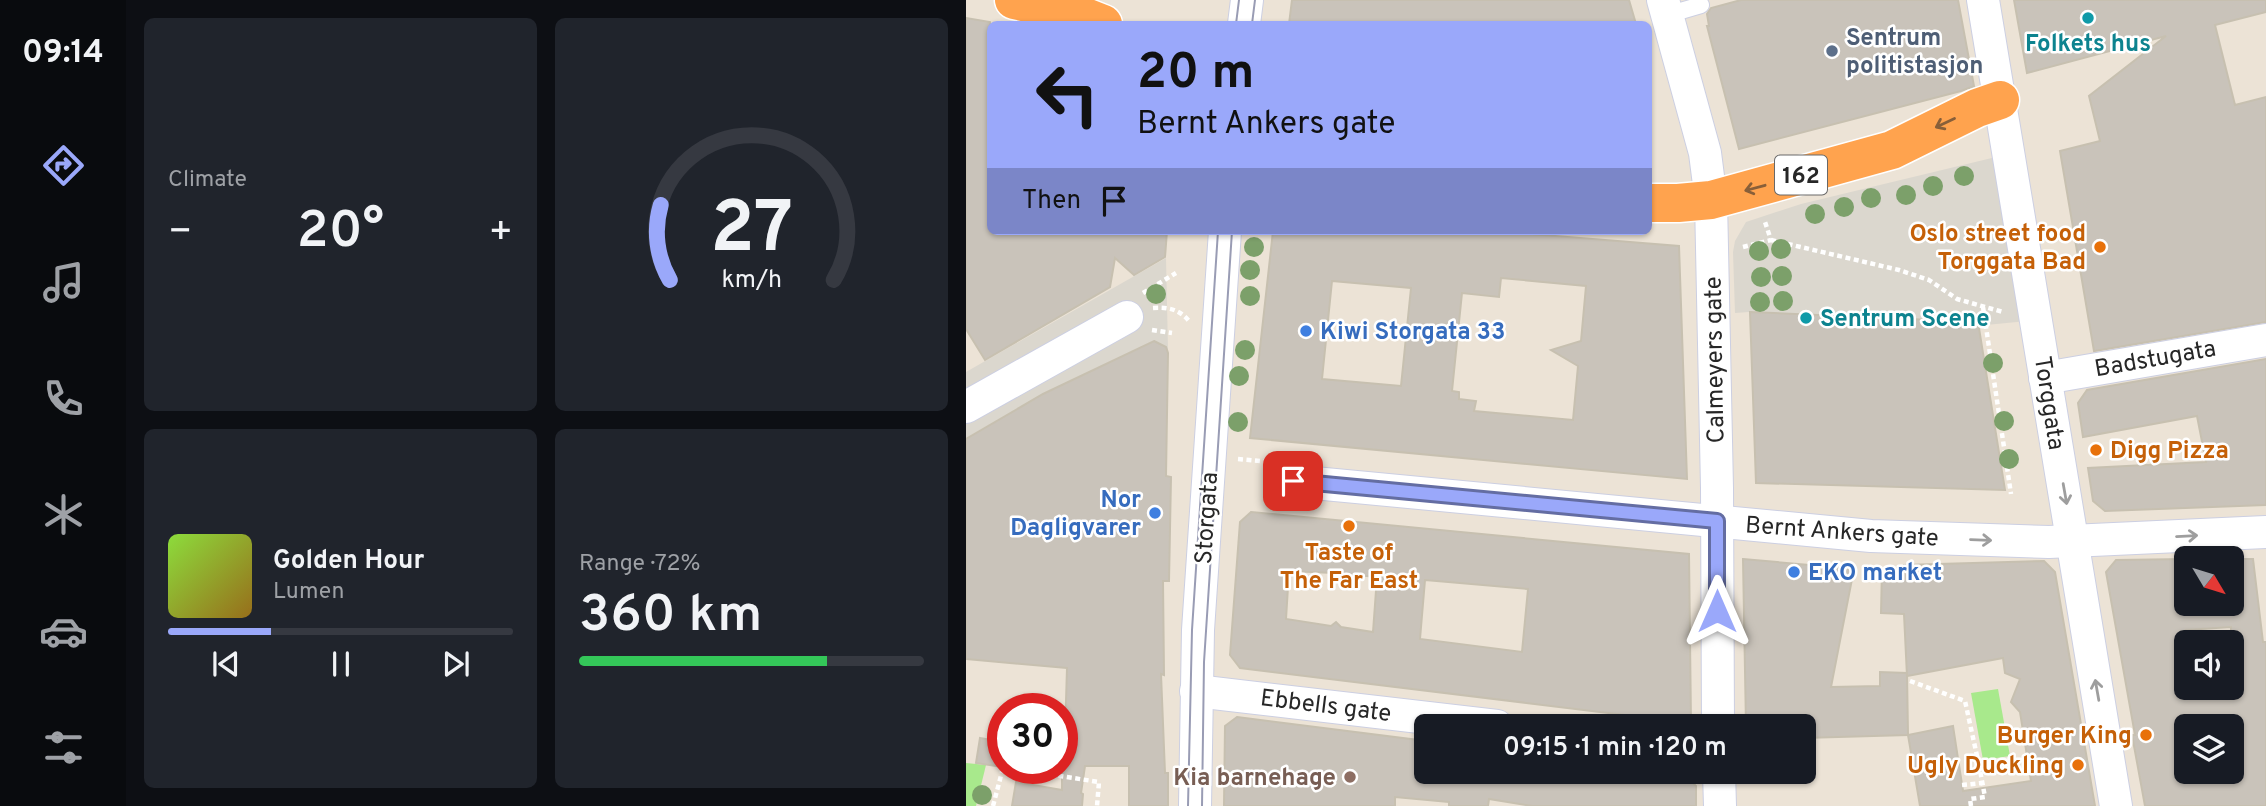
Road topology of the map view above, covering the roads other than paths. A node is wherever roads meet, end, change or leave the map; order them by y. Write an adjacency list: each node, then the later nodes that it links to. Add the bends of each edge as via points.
1 (1014, 0): 6 (highway)
2 (1247, 0): 7 (street)
3 (1983, 0): 8 (street, Torggata)
4 (1701, 5): 5 (lane)
5 (1665, 8): 9 (street, Calmeyers gate, via 1705,153)
6 (1096, 21)
7 (1244, 21)
8 (2000, 100): 9 (highway, 162, one-way to 9, via 1892,150); 14 (street, Torggata)
9 (1710, 200): 10 (highway, 162); 17 (street, Calmeyers gate)
10 (1652, 203)
11 (1225, 235): 20 (street, Storgata)
12 (1127, 317): 15 (street)
13 (2266, 340): 14 (street, Badstugata)
14 (2045, 378): 19 (street, Torggata, one-way to 19)
15 (966, 407)
16 (1282, 472): 17 (street, Bernt Ankers gate)
17 (1717, 521): 19 (street, Bernt Ankers gate, one-way to 19, via 1871,536); 21 (street, Calmeyers gate)
18 (2266, 532): 19 (street, Bernt Ankers gate, one-way to 18)
19 (2073, 541): 26 (street, Torggata, one-way to 19)
20 (1196, 691): 22 (street, Ebbells gate); 24 (street, Storgata)
21 (1718, 714)
22 (1414, 716)
23 (1719, 784): 25 (street)
24 (1195, 806)
25 (1720, 806)
26 (2116, 806)

